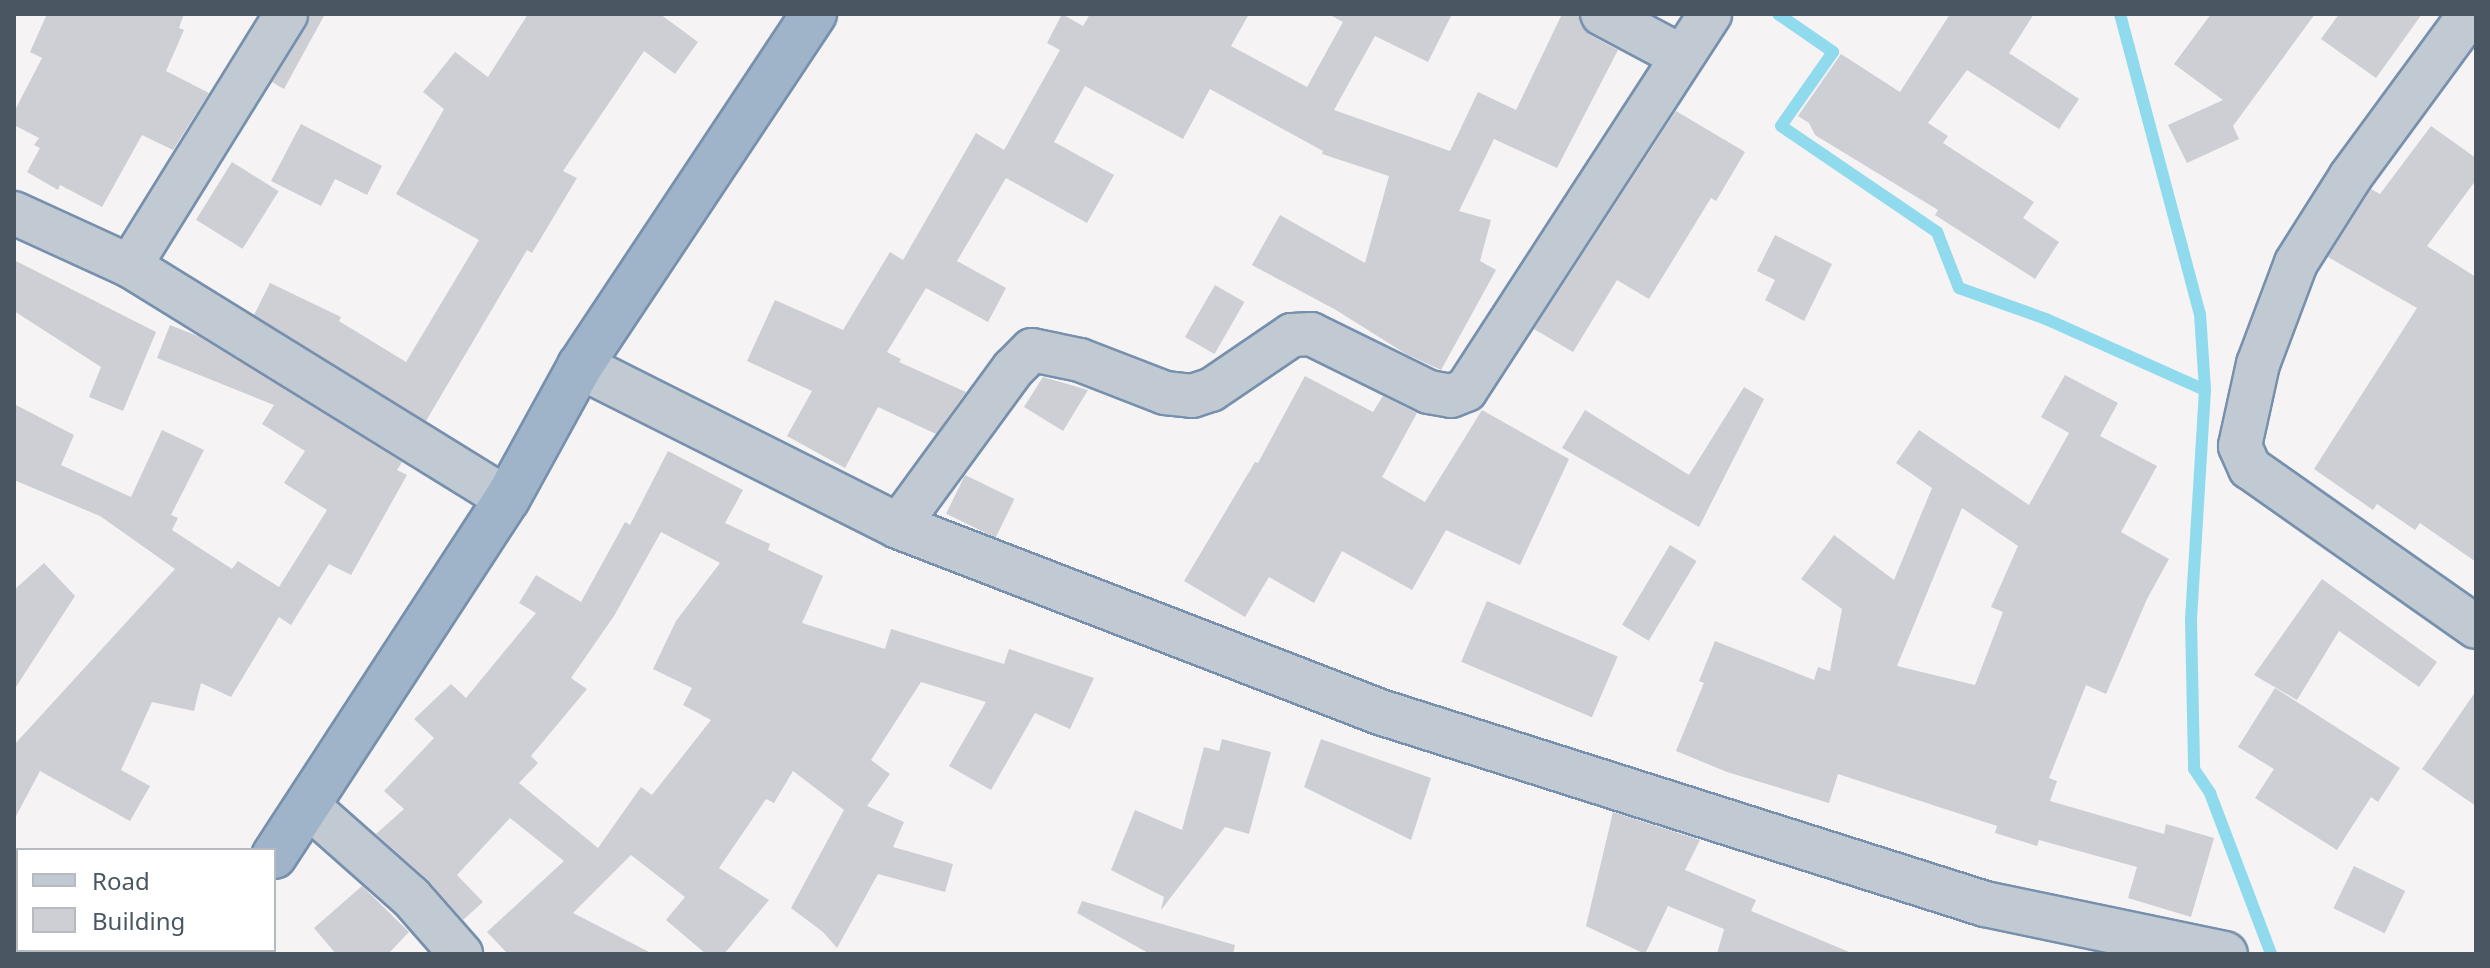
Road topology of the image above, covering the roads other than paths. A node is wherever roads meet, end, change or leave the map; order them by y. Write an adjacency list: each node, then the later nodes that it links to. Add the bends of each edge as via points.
1 (286, 14): 8 (street)
2 (814, 14): 9 (highway)
3 (1602, 14): 6 (street)
4 (1710, 14): 6 (street)
5 (2470, 14): 12 (street, via 2351,176 2296,263 2258,364 2240,446 2250,468)
6 (1681, 56): 11 (street, via 1466,390 1451,396 1429,392 1311,334 1292,335 1211,390 1192,396 1165,393 1080,360 1032,350)
7 (14, 213): 8 (street)
8 (130, 266): 10 (street)
9 (580, 366): 10 (highway); 11 (street)
10 (507, 499): 13 (highway)
11 (898, 526): 16 (street, via 1380,712 1985,904)
12 (2476, 627)
13 (308, 806): 14 (highway); 15 (street, via 411,897)
14 (276, 853)
15 (461, 954)
16 (2225, 954)

